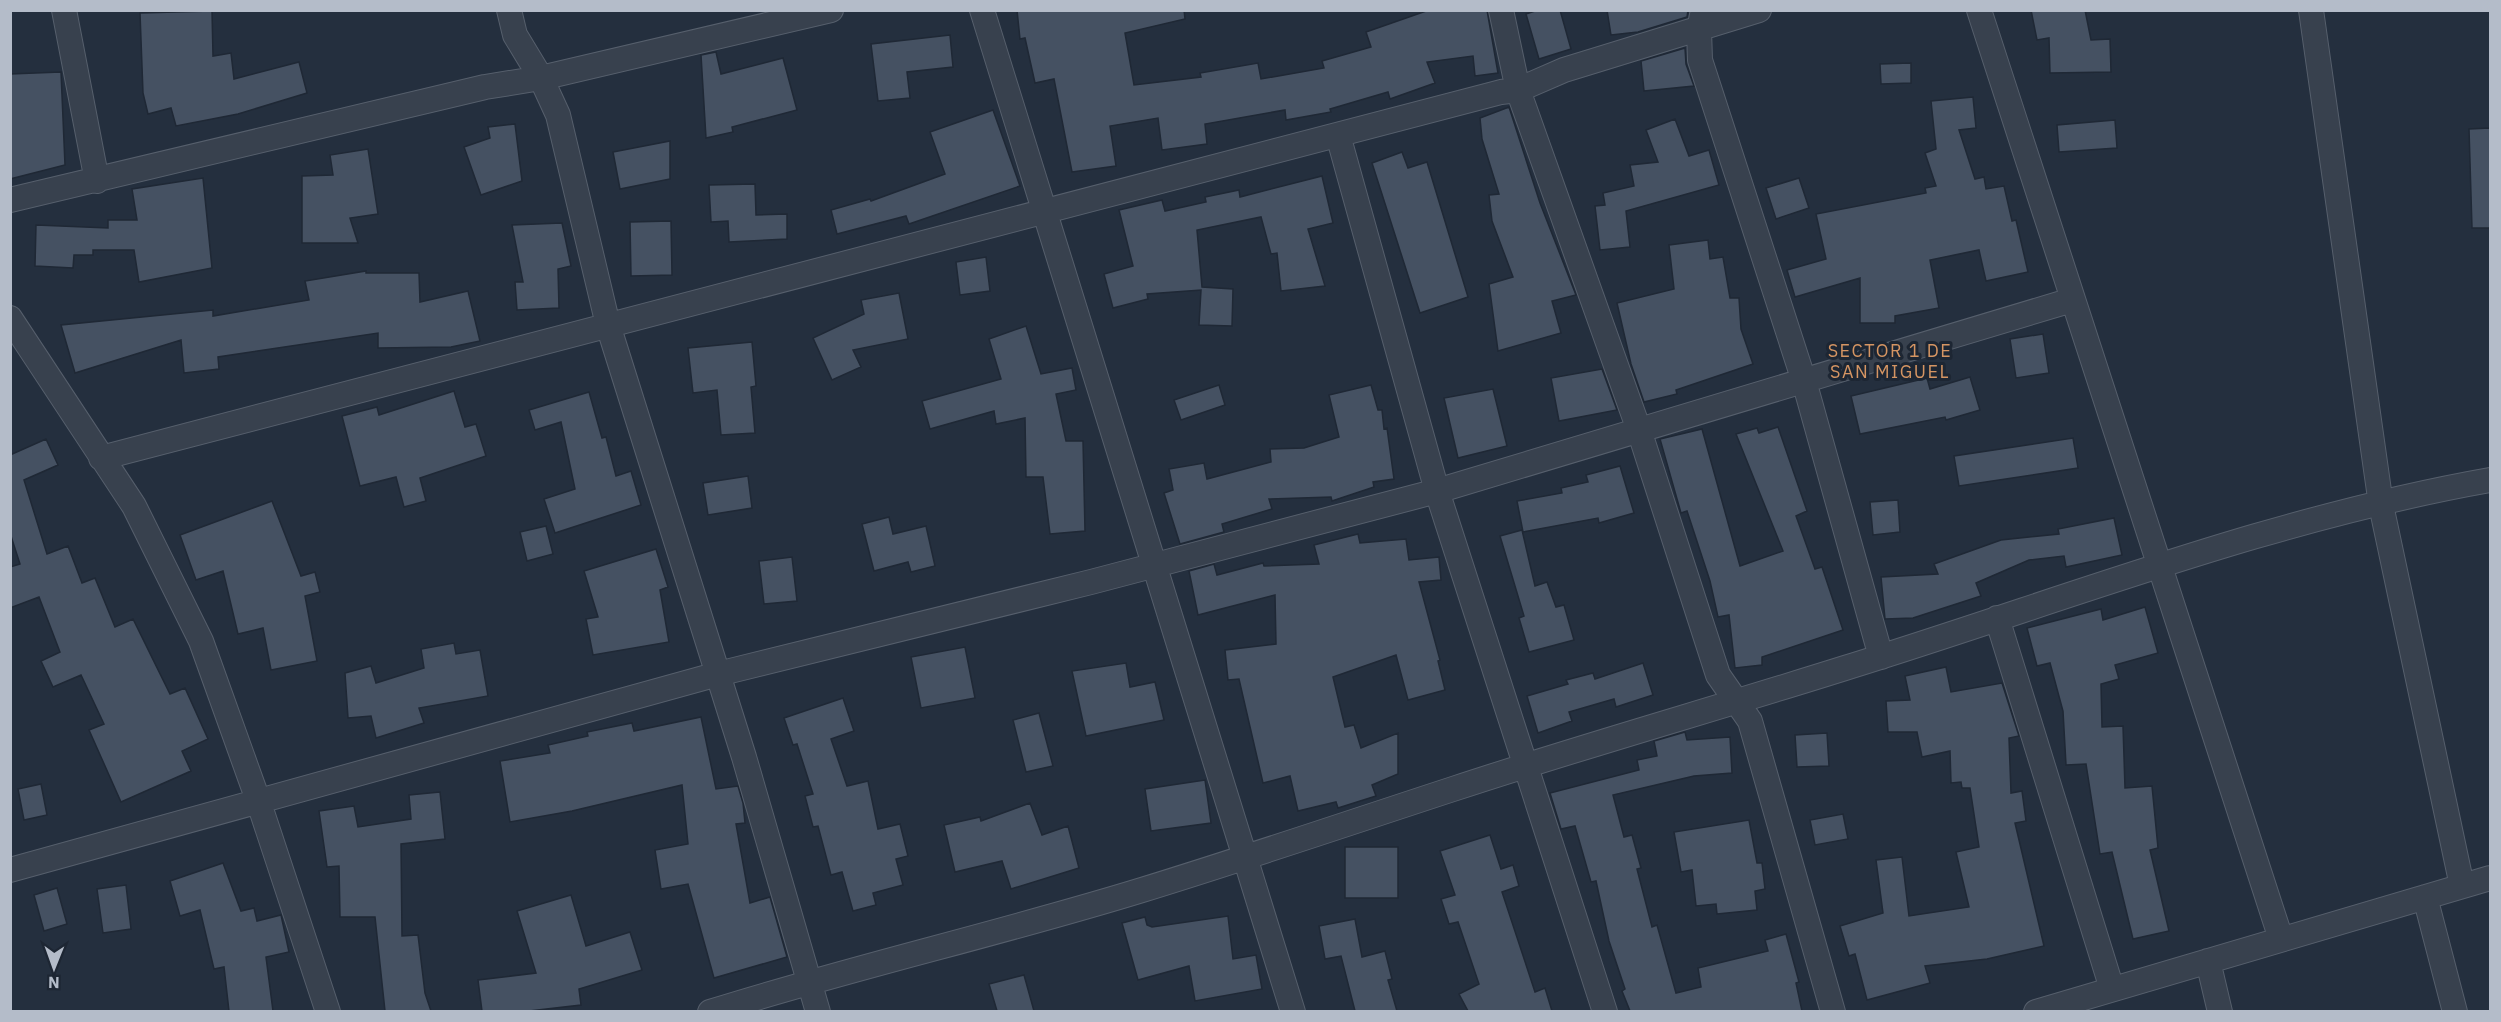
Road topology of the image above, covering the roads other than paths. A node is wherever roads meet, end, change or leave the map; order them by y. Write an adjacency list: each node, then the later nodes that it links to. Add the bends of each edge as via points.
1 (64, 10): 13 (street)
2 (509, 10): 10 (street, via 515,35)
3 (831, 10): 10 (street)
4 (982, 10): 15 (street)
5 (1501, 10): 11 (street)
6 (1759, 10): 9 (street)
7 (1979, 10): 16 (street)
8 (2311, 10): 24 (street)
9 (1701, 20): 11 (street); 19 (street, via 1700,60)
10 (541, 78): 13 (street, via 485,87); 18 (street, via 558,115)
11 (1518, 90): 12 (street); 20 (street)
12 (1338, 135): 15 (street); 23 (street)
13 (97, 181): 14 (street)
14 (10, 200)
15 (1045, 213): 18 (street); 26 (street)
16 (2072, 300): 19 (street); 25 (street)
17 (10, 318): 21 (street)
18 (608, 325): 21 (street); 29 (street)
19 (1804, 381): 20 (street); 28 (street)
20 (1639, 430): 23 (street); 30 (street, via 1718,675)
21 (102, 458): 32 (street, via 134,506 201,641)
22 (2490, 480): 24 (street)
23 (1437, 491): 26 (street); 31 (street)
24 (2381, 505): 25 (street); 36 (street)
25 (2158, 565): 27 (street); 38 (street)
26 (1154, 566): 29 (street); 33 (street)
27 (1997, 618): 28 (street); 41 (street)
28 (1881, 657): 30 (street)
29 (718, 674): 32 (street); 40 (street)
30 (1736, 701): 31 (street); 47 (street, via 1750,721)
31 (1524, 766): 33 (street); 46 (street)
32 (258, 800): 34 (street); 42 (street)
33 (1244, 858): 40 (street, via 1125,895); 45 (street)
34 (10, 870)
35 (2490, 878): 36 (street)
36 (2462, 886): 37 (street)
37 (2425, 897): 38 (street); 50 (street)
38 (2281, 939): 39 (street)
39 (2208, 961): 41 (street); 49 (street)
40 (808, 981): 43 (street); 44 (street)
41 (2112, 989): 48 (street)
42 (328, 1011)
43 (710, 1011)
44 (818, 1011)
45 (1293, 1011)
46 (1605, 1011)
47 (1833, 1011)
48 (2036, 1011)
49 (2220, 1011)
50 (2455, 1011)

